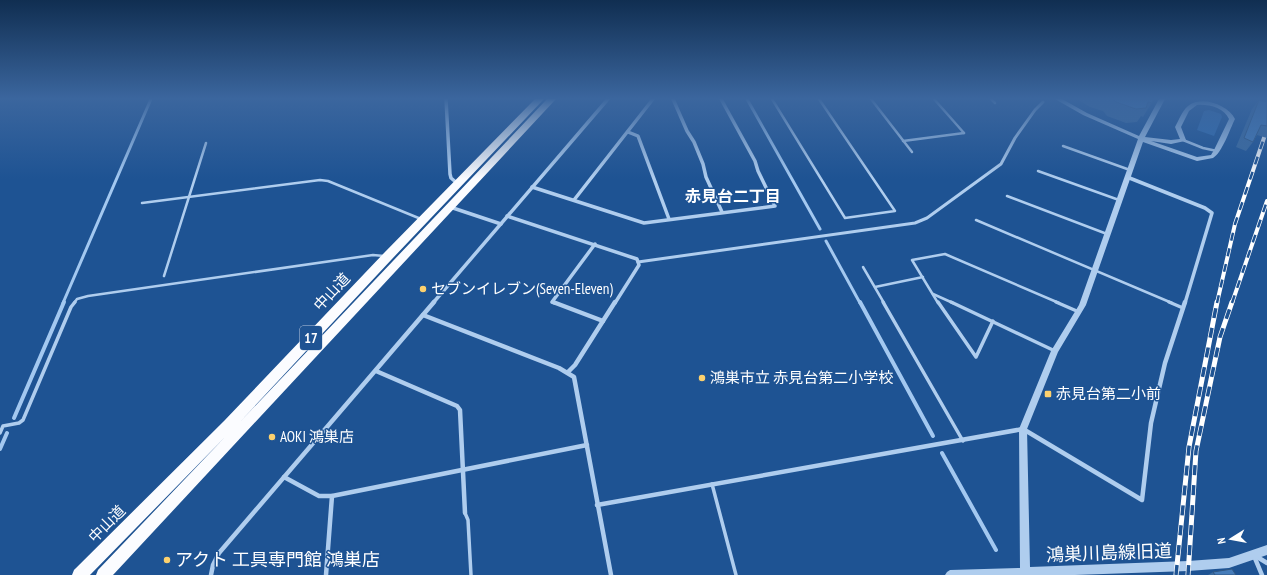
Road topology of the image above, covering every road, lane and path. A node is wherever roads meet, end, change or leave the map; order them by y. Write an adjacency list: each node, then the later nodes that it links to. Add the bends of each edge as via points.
1 (447, 126): 27 (street, via 450,174)
2 (514, 126): 27 (highway, 中山道 / 17)
3 (527, 126): 34 (highway, 中山道 / 17)
4 (585, 126): 28 (street)
5 (633, 126): 17 (street)
6 (685, 126): 35 (street, via 694,142)
7 (736, 126): 35 (street, via 755,161 774,206)
8 (788, 126): 9 (lane, via 845,218 895,211)
9 (837, 126)
10 (892, 126): 20 (lane)
11 (958, 126): 20 (lane, via 964,133)
12 (1024, 126): 44 (street, via 1001,164 927,218 815,238)
13 (1113, 126): 18 (street)
14 (1148, 126): 18 (street)
15 (1179, 126): 19 (street)
16 (1229, 126): 23 (street)
17 (628, 132): 31 (street); 37 (street, via 638,136)
18 (1141, 138): 19 (street, via 1171,142); 23 (street, via 1197,158 1209,158); 26 (street)
19 (1183, 140): 23 (lane)
20 (903, 141): 24 (lane)
21 (206, 143): 29 (lane)
22 (1063, 146): 26 (lane)
23 (1218, 151)
24 (912, 152)
25 (1038, 171): 32 (lane)
26 (1128, 174): 32 (street); 51 (street, via 1212,213)
27 (458, 184): 38 (highway, 中山道 / 17)
28 (532, 187): 31 (street); 36 (street)
29 (189, 196): 33 (lane); 38 (lane, via 324,180); 47 (lane)
30 (1007, 196): 41 (lane)
31 (574, 200): 37 (street, via 644,223)
32 (1119, 200): 41 (street)
33 (142, 203)
34 (450, 207): 40 (street); 74 (highway, 中山道 / 17)
35 (722, 212): 37 (street)
36 (507, 216): 40 (street); 42 (street)
37 (669, 219)
38 (424, 220): 43 (highway, 中山道 / 17)
39 (976, 220): 46 (lane)
40 (501, 224): 53 (street)
41 (1107, 234): 46 (street)
42 (595, 244): 44 (street, via 637,259); 54 (street, via 552,302)
43 (388, 256): 60 (lane, via 373,255 77,299 71,307 23,420 3,426); 73 (highway, 中山道 / 17, via 228,425)
44 (638, 262): 54 (street, via 639,265)
45 (863, 267): 49 (lane)
46 (1094, 271): 51 (lane); 52 (street)
47 (164, 276)
48 (923, 277): 49 (lane); 50 (lane); 52 (lane, via 912,260 945,254)
49 (875, 286): 61 (lane)
50 (932, 294): 55 (lane); 55 (lane, via 976,357)
51 (1183, 308): 59 (street, via 1165,362 1152,423 1142,500)
52 (1079, 312): 56 (street)
53 (423, 314): 57 (street); 58 (street)
54 (603, 321): 58 (street)
55 (993, 321): 56 (lane)
56 (1055, 351): 59 (street)
57 (376, 371): 63 (street, via 457,406 460,410); 64 (street)
58 (568, 372): 62 (street, via 574,377)
59 (1023, 430): 61 (street); 72 (street)
60 (0, 433)
61 (963, 441): 65 (street)
62 (587, 445): 63 (street); 67 (street)
63 (462, 469): 66 (street); 68 (street)
64 (284, 477): 66 (street, via 319,496); 75 (street, via 219,553)
65 (712, 484): 67 (street); 79 (lane)
66 (332, 496): 76 (street)
67 (597, 505): 78 (street)
68 (465, 513): 77 (lane, via 468,520)
69 (1267, 550): 70 (street, 鴻巣川島線旧道)
70 (1254, 555): 71 (street); 72 (street, 鴻巣川島線旧道, via 1229,563); 81 (street)
71 (1267, 563)
72 (1025, 574): 80 (street, 鴻巣川島線旧道)
73 (79, 575)
74 (102, 575)
75 (211, 575)
76 (326, 575)
77 (471, 575)
78 (610, 575)
79 (736, 575)
80 (950, 575)
81 (1262, 575)

